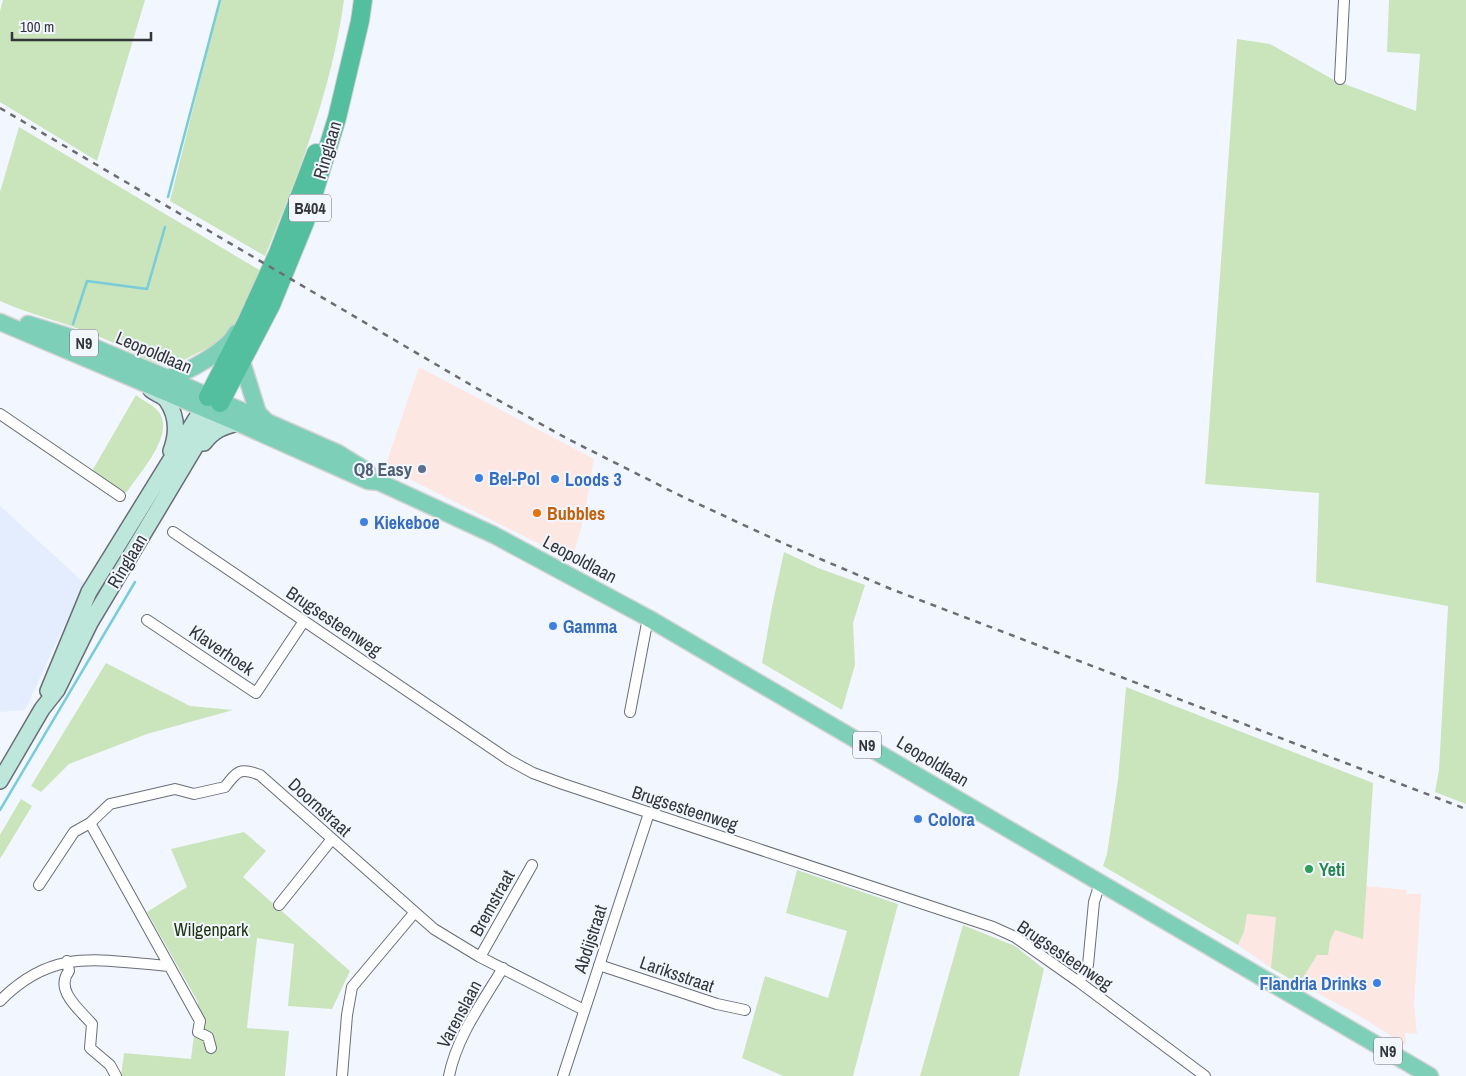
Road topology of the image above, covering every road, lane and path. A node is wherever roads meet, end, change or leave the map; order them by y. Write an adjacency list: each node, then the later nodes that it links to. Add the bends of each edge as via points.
1 (352, 0): 6 (highway, Ringlaan / B404, via 350,23 316,154 278,253)
2 (362, 0): 8 (highway, Ringlaan / B404, via 337,118 312,201 278,288)
3 (1344, 0): 4 (street)
4 (1340, 79)
5 (0, 314): 9 (main road, Leopoldlaan / N9, via 67,336)
6 (247, 321): 9 (main road, via 240,325 233,340 225,347); 11 (highway, Ringlaan / B404)
7 (0, 322): 10 (main road, Leopoldlaan / N9)
8 (242, 362): 11 (highway, Ringlaan / B404); 14 (main road, via 258,413)
9 (166, 378): 11 (main road, Leopoldlaan / N9)
10 (145, 384): 11 (main road, Leopoldlaan / N9); 16 (main road, via 167,401 175,421 176,435)
11 (211, 405): 13 (main road, Leopoldlaan / N9); 14 (main road, Leopoldlaan / N9); 15 (main road, Ringlaan); 16 (main road, Ringlaan)
12 (0, 414): 18 (street)
13 (238, 423): 15 (main road, via 210,434); 17 (main road, Leopoldlaan / N9, via 368,481)
14 (268, 423): 17 (main road, Leopoldlaan / N9, via 338,453)
15 (192, 452): 23 (main road, Ringlaan, via 90,623 57,690)
16 (164, 469): 23 (main road, Ringlaan, via 90,592 50,682)
17 (379, 482): 20 (main road, Leopoldlaan / N9, via 494,535)
18 (120, 496)
19 (172, 532): 22 (street, Brugsesteenweg)
20 (648, 618): 24 (street); 30 (main road, Leopoldlaan / N9)
21 (147, 620): 22 (street, Klaverhoek, via 256,693)
22 (304, 621): 26 (street, Brugsesteenweg, via 508,760 548,778)
23 (42, 709): 25 (main road, Ringlaan)
24 (630, 712)
25 (0, 781)
26 (649, 813): 36 (street, Abdijstraat); 39 (street, Brugsesteenweg, via 992,927 1015,937)
27 (90, 823): 28 (street, Doornstraat, via 110,804 175,789 194,794 224,788 233,777 247,770 260,775); 31 (street, Doornstraat, via 74,832); 37 (street)
28 (332, 839): 32 (street); 33 (street, Doornstraat)
29 (532, 865): 34 (street, Bremstraat)
30 (1100, 883): 39 (street, via 1094,902 1088,965); 49 (main road, Leopoldlaan / N9)
31 (39, 885)
32 (279, 905)
33 (415, 912): 34 (street, Doornstraat, via 434,929); 45 (street, via 352,987)
34 (480, 957): 38 (street, Doornstraat)
35 (67, 961): 37 (street); 40 (street, via 30,976); 44 (street, via 69,972 64,977 63,986 92,1024 90,1048 110,1065)
36 (599, 965): 41 (street, Abdijstraat); 42 (street, Lariksstraat, via 717,1004)
37 (169, 966): 43 (street, via 200,1021 198,1032 208,1037)
38 (503, 968): 41 (street, Doornstraat); 46 (street, Varenslaan, via 466,1029)
39 (1079, 982): 48 (street, Brugsesteenweg)
40 (0, 1001)
41 (584, 1010): 47 (street, Abdijstraat)
42 (745, 1010)
43 (211, 1048)
44 (116, 1076)
45 (342, 1076)
46 (449, 1076)
47 (563, 1076)
48 (1205, 1076)
49 (1430, 1076)

